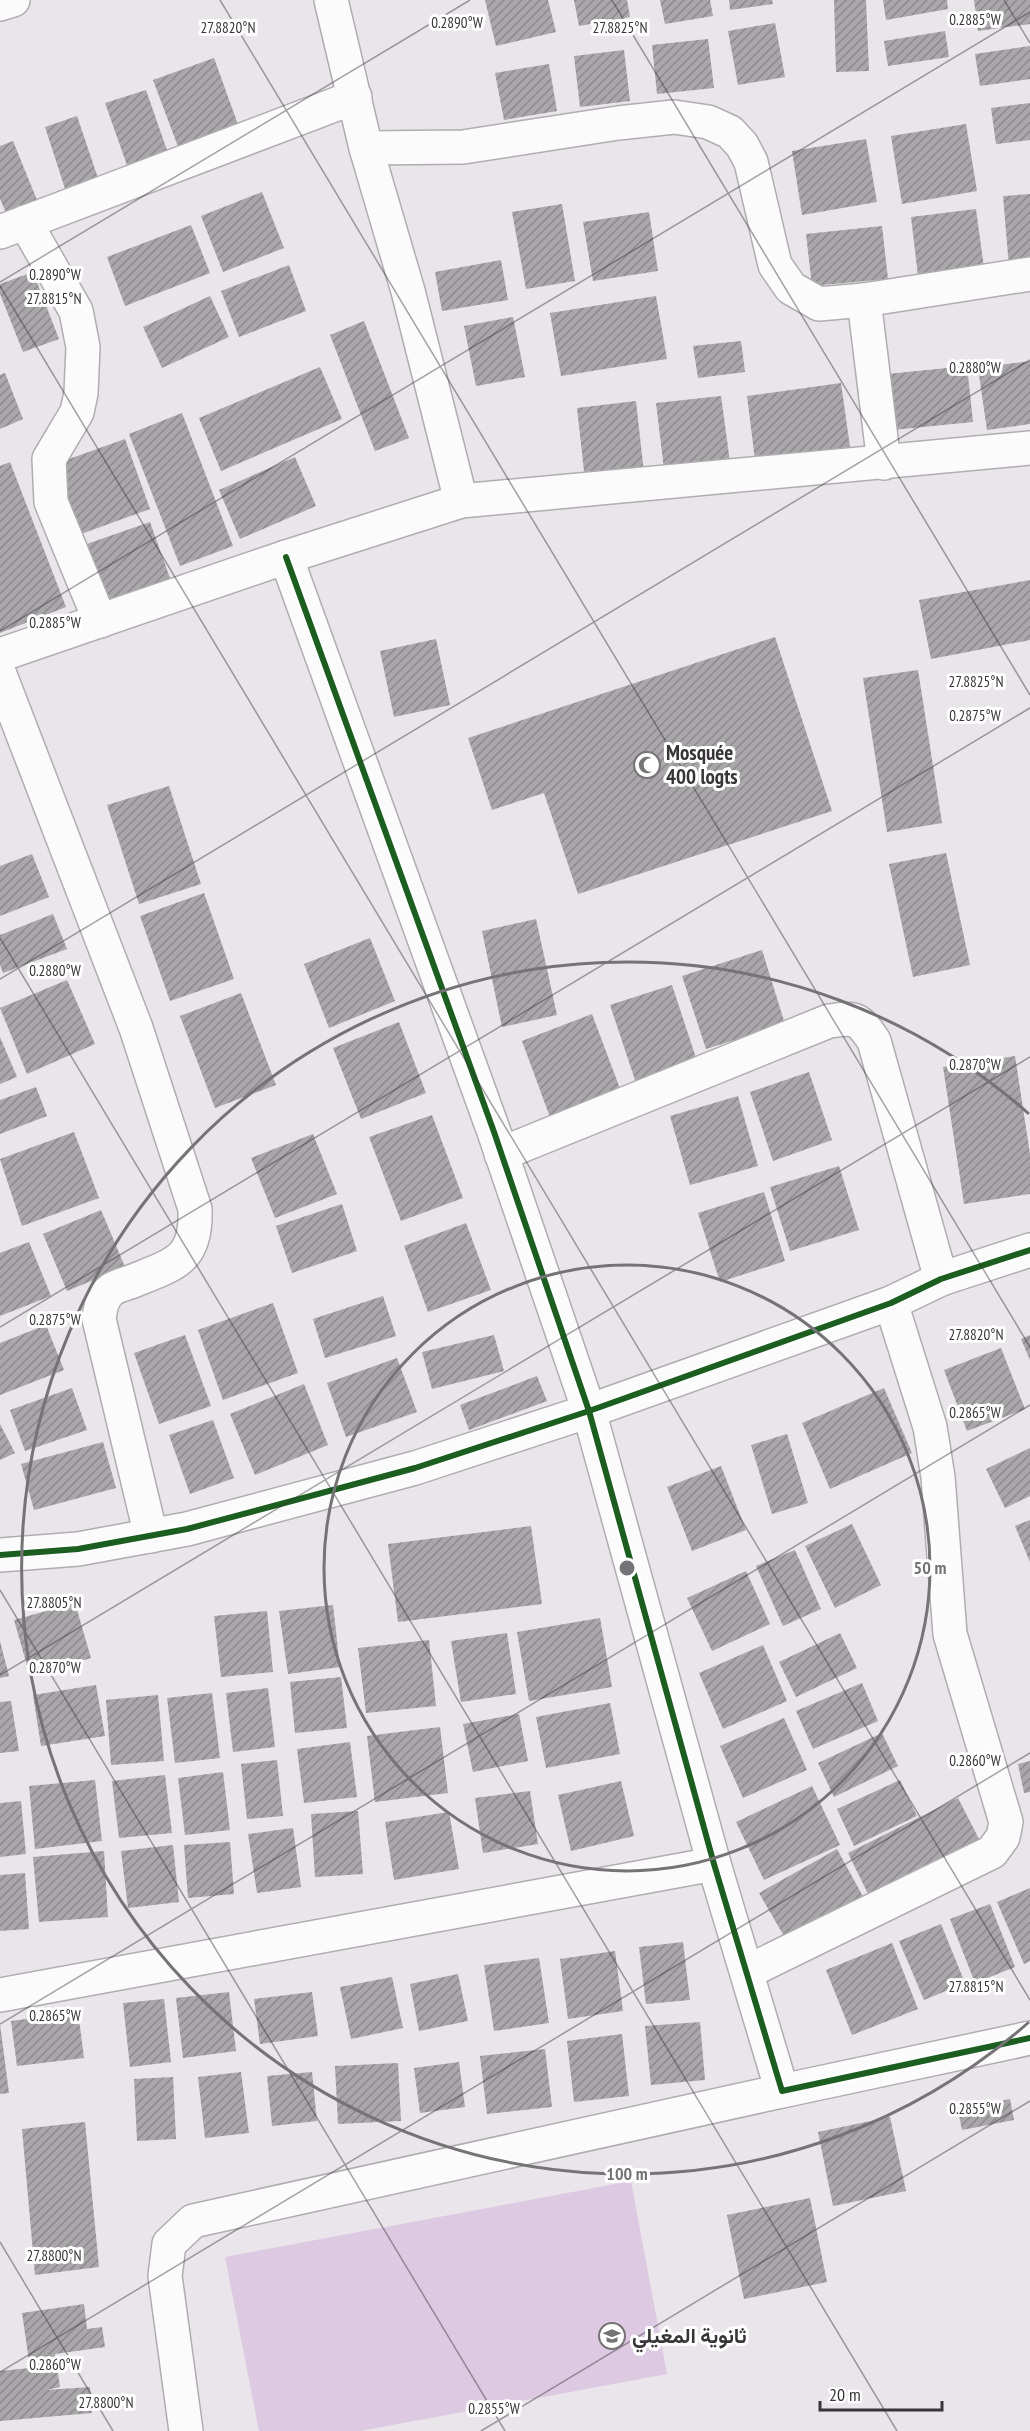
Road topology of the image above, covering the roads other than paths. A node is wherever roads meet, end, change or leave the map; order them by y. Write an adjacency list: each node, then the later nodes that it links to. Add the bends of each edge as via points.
1 (13, 0): 3 (street)
2 (332, 0): 4 (street)
3 (0, 4)
4 (355, 97): 5 (street); 6 (street)
5 (366, 148): 8 (street, via 463,147 674,117 708,122 730,132 751,162 775,265 791,288 819,304); 11 (street, via 408,291)
6 (13, 227): 13 (street, via 76,311 83,347 81,393 77,412 49,459 49,488 51,502)
7 (1030, 274): 8 (street)
8 (864, 300): 10 (street)
9 (1030, 448): 10 (street)
10 (884, 463): 11 (street)
11 (461, 501): 12 (street)
12 (286, 557): 13 (street); 16 (street)
13 (100, 621): 14 (street)
14 (0, 655)
15 (0, 675): 21 (street, via 136,1028 195,1209 196,1230 183,1257 111,1290 101,1303 102,1338)
16 (501, 1154): 18 (street, via 829,1022 847,1019 863,1024 874,1041); 20 (street)
17 (1030, 1250): 18 (street)
18 (941, 1279): 19 (street)
19 (891, 1303): 20 (street); 24 (street, via 930,1427 938,1478 950,1634 1006,1822 1003,1837 992,1852)
20 (589, 1411): 21 (street, via 415,1468); 23 (street)
21 (152, 1536): 22 (street, via 78,1549)
22 (0, 1555)
23 (714, 1864): 24 (street); 25 (street)
24 (747, 1972): 27 (street)
25 (0, 1995)
26 (1030, 2038): 27 (street)
27 (782, 2091): 28 (street, via 193,2221 169,2244 165,2276)
28 (186, 2431)

